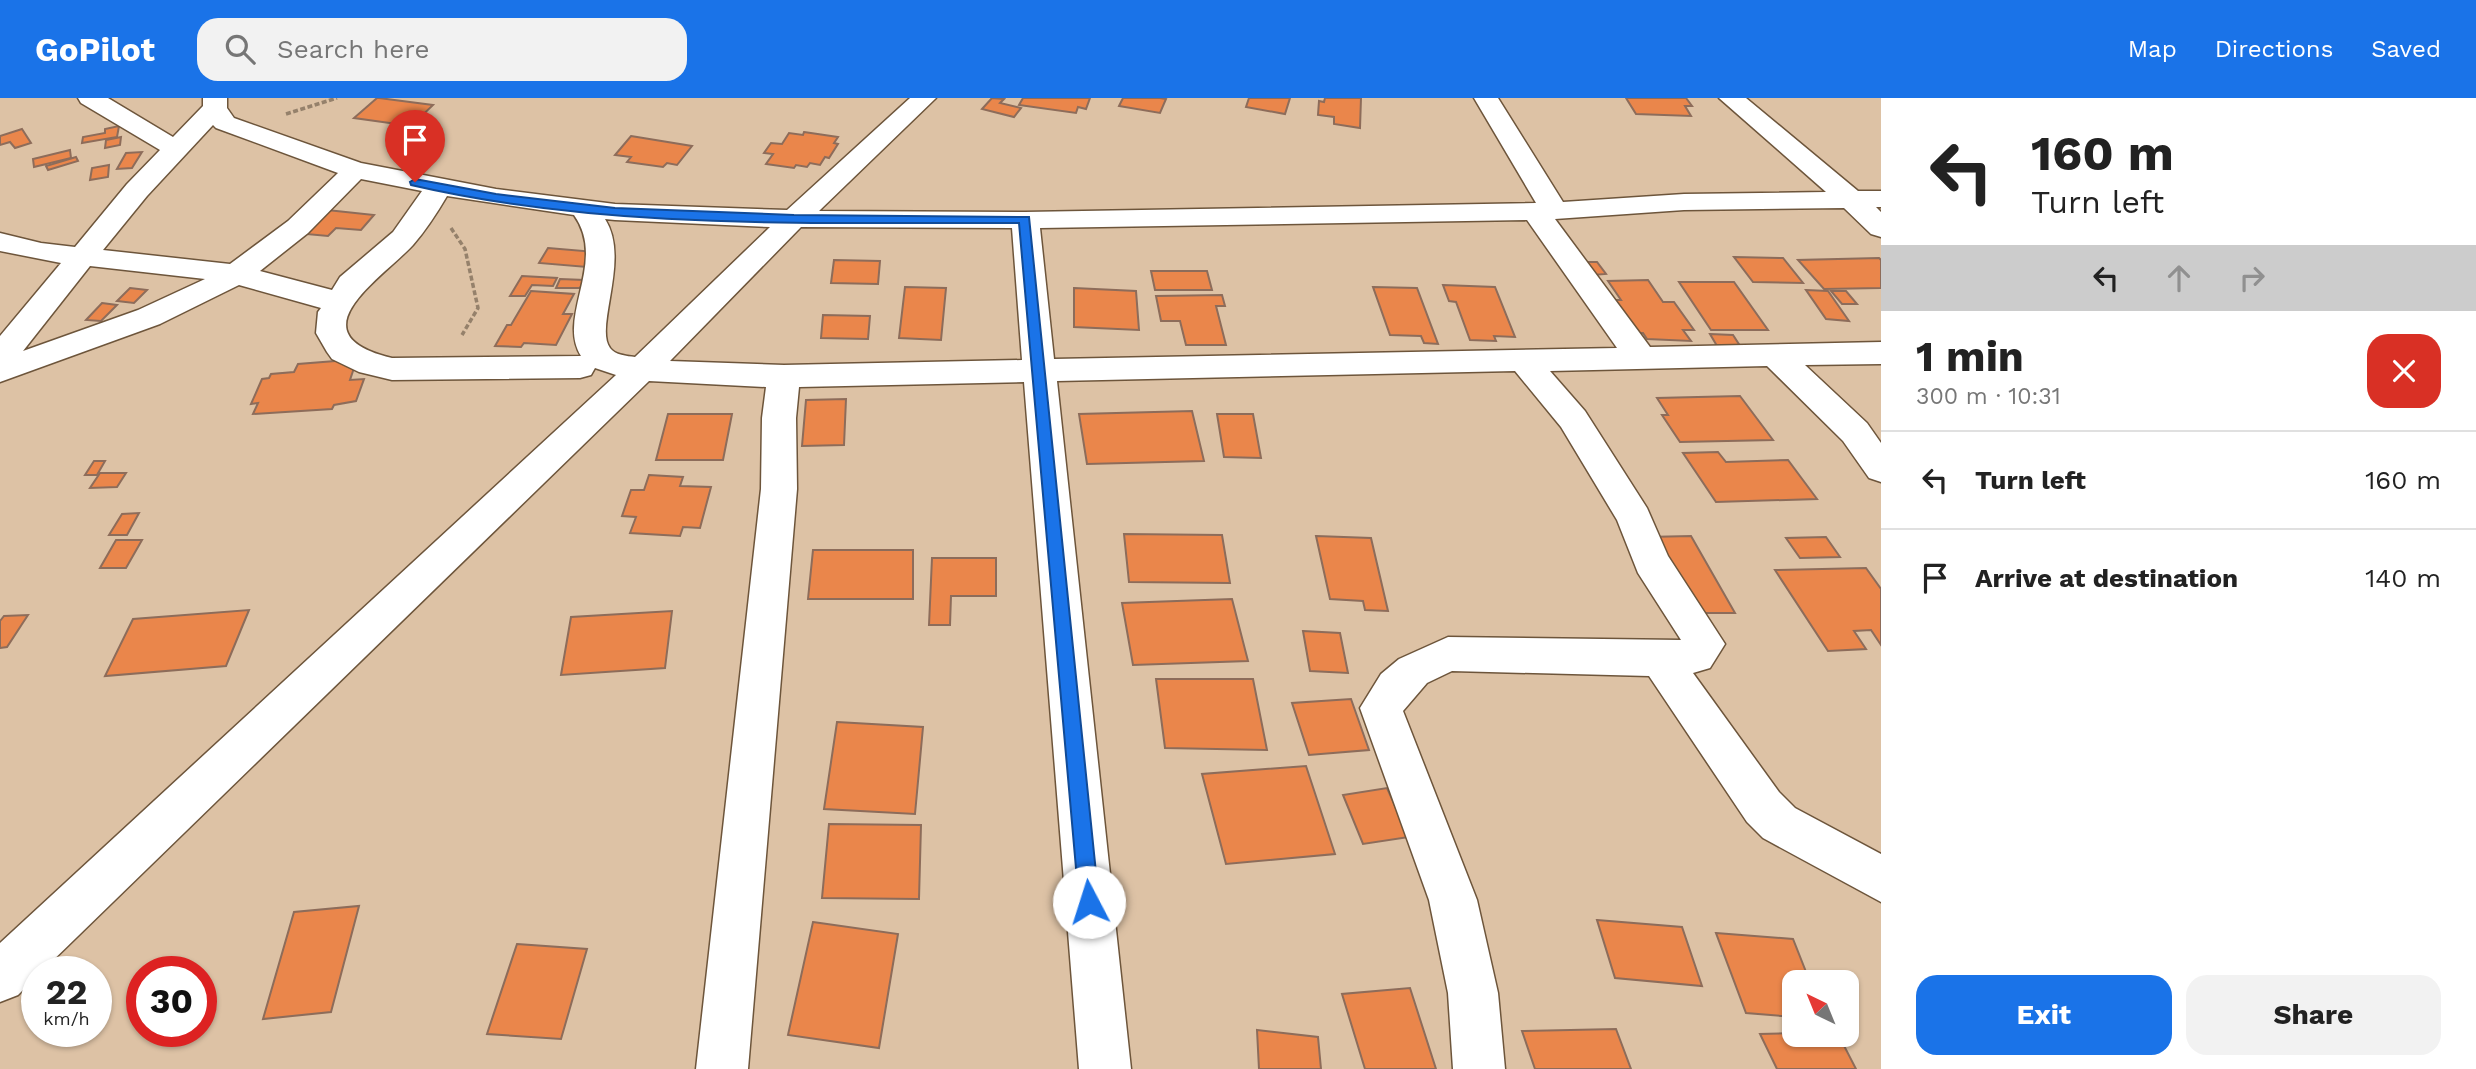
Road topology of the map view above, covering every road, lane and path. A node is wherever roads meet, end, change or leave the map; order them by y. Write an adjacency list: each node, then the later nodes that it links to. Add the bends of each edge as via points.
1 (90, 98): 6 (street)
2 (924, 98): 13 (street)
3 (1486, 98): 12 (street)
4 (1731, 98): 9 (street)
5 (215, 103): 6 (street); 7 (street, via 225,123)
6 (176, 149): 17 (street)
7 (355, 170): 8 (street); 18 (street, via 270,250)
8 (436, 191): 11 (street); 19 (street, via 403,238 351,284); 28 (path, via 465,250 478,308)
9 (1851, 199): 10 (street); 12 (street, via 1684,202); 15 (street)
10 (1881, 199)
11 (583, 208): 13 (street); 29 (street, via 601,232 593,351 600,359)
12 (1545, 211): 14 (street); 22 (street)
13 (794, 219): 14 (street); 29 (street)
14 (1025, 219): 26 (street)
15 (1881, 228)
16 (0, 242): 17 (street)
17 (83, 256): 18 (street); 21 (street)
18 (234, 275): 19 (street); 27 (street, via 145,318)
19 (338, 303): 28 (street, via 332,333 343,352 392,369)
20 (1881, 353): 23 (street)
21 (0, 357)
22 (1640, 357): 23 (street); 24 (street)
23 (1777, 357): 31 (street, via 1855,432)
24 (1524, 361): 26 (street); 32 (street, via 1573,419 1634,518 1651,562 1705,643 1696,656)
25 (580, 368): 28 (street)
26 (1039, 369): 30 (street); 36 (street)
27 (0, 370)
28 (437, 370)
29 (639, 371): 30 (street); 34 (street)
30 (784, 376): 35 (street, via 778,503)
31 (1881, 469)
32 (1660, 659): 33 (street, via 1763,807 1779,823); 37 (street, via 1448,654 1413,671 1381,708 1453,900 1473,993)
33 (1881, 879)
34 (0, 977)
35 (722, 1069)
36 (1105, 1069)
37 (1479, 1069)

